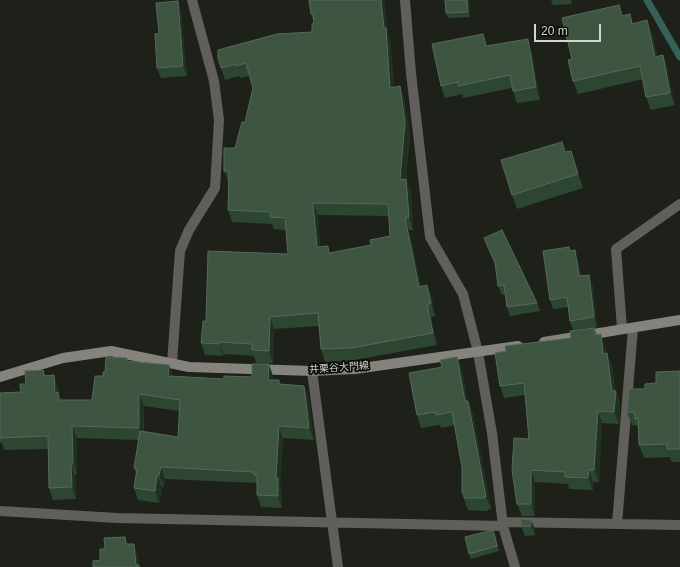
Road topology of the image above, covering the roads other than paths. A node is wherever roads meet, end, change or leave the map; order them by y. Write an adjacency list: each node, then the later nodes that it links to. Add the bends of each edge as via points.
1 (192, 0): 8 (street, via 214,81 219,120 215,188 189,230 180,251)
2 (405, 0): 7 (street, via 430,237 463,294)
3 (680, 204): 6 (street, via 616,249)
4 (680, 320): 5 (main road, 井栗谷大門線)
5 (633, 328): 6 (main road, 井栗谷大門線); 14 (street)
6 (622, 329): 7 (main road, 井栗谷大門線)
7 (478, 352): 9 (main road, 井栗谷大門線, via 356,369); 13 (street)
8 (172, 363): 9 (main road, 井栗谷大門線, via 188,367); 10 (main road, 井栗谷大門線, via 111,352 62,358)
9 (312, 371): 12 (street)
10 (0, 377)
11 (0, 511): 12 (street, via 117,518)
12 (331, 523): 13 (street); 16 (street)
13 (504, 524): 14 (street); 17 (street)
14 (617, 524): 15 (street)
15 (680, 525)
16 (338, 567)
17 (515, 567)

